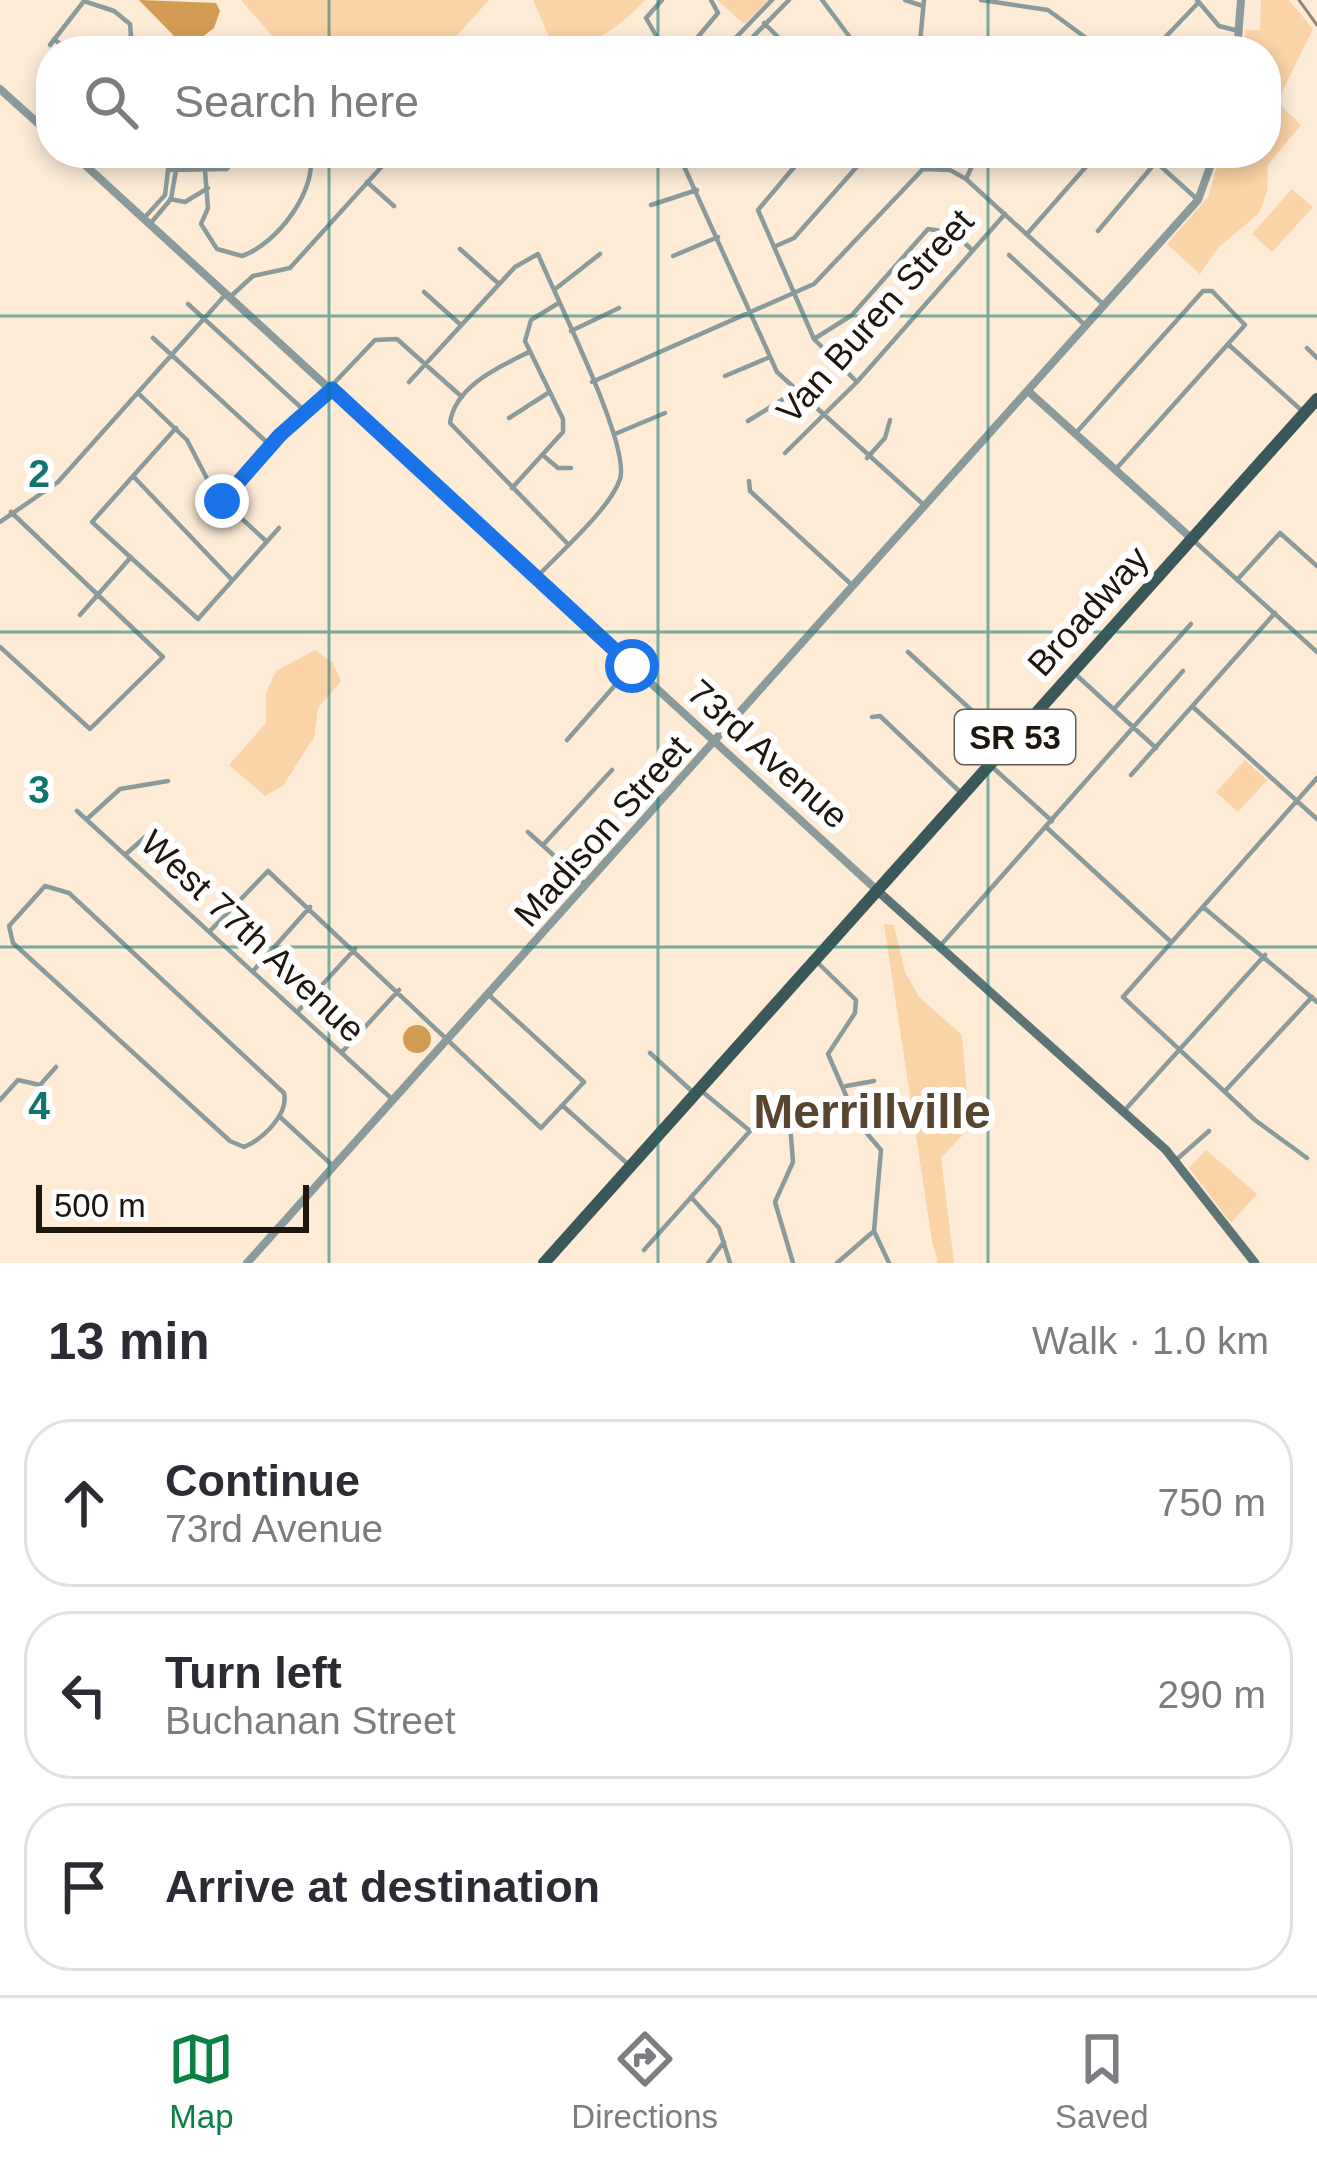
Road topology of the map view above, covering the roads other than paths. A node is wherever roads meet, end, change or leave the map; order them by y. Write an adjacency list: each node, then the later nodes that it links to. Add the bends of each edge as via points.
1 (662, 0): 16 (street, via 646,18)
2 (711, 0): 17 (street, via 715,19)
3 (772, 0): 18 (street)
4 (789, 0): 12 (street)
5 (822, 0): 21 (street)
6 (905, 0): 10 (street)
7 (981, 0): 11 (street)
8 (1241, 0): 13 (street)
9 (1198, 2): 13 (street, via 1219,26); 24 (street)
10 (923, 3): 22 (street)
11 (1024, 3): 23 (street)
12 (764, 23): 19 (street); 20 (street)
13 (1239, 32): 25 (street)
14 (56, 36): 15 (street, via 78,3 92,2 130,24)
15 (131, 36)
16 (656, 36)
17 (700, 36)
18 (737, 36)
19 (752, 36)
20 (777, 36)
21 (849, 36)
22 (921, 36)
23 (1086, 36)
24 (1166, 36)
25 (1239, 36)
26 (0, 89): 27 (street)
27 (36, 121)
28 (88, 168): 54 (street, 73rd Avenue)
29 (178, 168): 43 (street)
30 (206, 168): 44 (street)
31 (225, 168): 44 (street)
32 (310, 168): 47 (street, via 310,185 262,244 242,256 204,235)
33 (380, 168): 46 (street)
34 (686, 168): 48 (street)
35 (793, 168): 58 (street, via 758,210)
36 (855, 168): 58 (street, via 794,238)
37 (971, 168): 45 (street)
38 (1083, 168): 56 (street)
39 (1151, 168): 55 (street)
40 (1163, 168): 50 (street)
41 (1210, 168): 50 (street, Madison Street)
42 (169, 170): 43 (street); 49 (street)
43 (178, 171): 44 (street); 49 (street)
44 (205, 171): 47 (street)
45 (966, 179): 53 (street); 67 (street, via 923,169 826,274)
46 (367, 182): 52 (street); 68 (street, via 290,268 253,276)
47 (208, 188): 49 (street, via 185,202)
48 (697, 190): 51 (street); 57 (street)
49 (168, 197): 54 (street)
50 (1198, 200): 71 (street, Madison Street)
51 (651, 205)
52 (394, 206)
53 (1005, 214): 56 (street); 60 (street, Van Buren Street)
54 (147, 221): 68 (street, 73rd Avenue)
55 (1097, 230)
56 (1027, 234): 71 (street)
57 (718, 237): 63 (street); 73 (street)
58 (775, 247): 67 (street)
59 (460, 249): 64 (street)
60 (972, 250): 79 (street, via 954,232 928,229 852,315); 90 (street, Van Buren Street)
61 (600, 254): 65 (street)
62 (1009, 254): 75 (street)
63 (674, 256)
64 (499, 284): 65 (street, via 538,254); 76 (street)
65 (553, 291): 70 (street)
66 (424, 292): 76 (street)
67 (795, 294): 73 (street); 79 (street)
68 (228, 295): 74 (street); 91 (street, 73rd Avenue)
69 (188, 304): 74 (street)
70 (559, 304): 77 (street); 82 (street, via 531,320)
71 (1103, 304): 75 (street, Madison Street)
72 (619, 308): 77 (street)
73 (751, 313): 84 (street); 89 (street)
74 (204, 318): 83 (street); 98 (street)
75 (1085, 325): 92 (street, Madison Street)
76 (461, 326): 86 (street)
77 (571, 331): 89 (street)
78 (152, 338): 83 (street)
79 (814, 339): 90 (street)
80 (1229, 345): 100 (street); 107 (street, via 1245,325 1208,289); 113 (street)
81 (1307, 348): 85 (street)
82 (529, 352): 95 (street); 96 (street)
83 (172, 355): 94 (street); 108 (street)
84 (770, 358): 87 (street); 93 (street)
85 (1317, 358)
86 (426, 364): 88 (street); 91 (street, via 397,338 375,340); 96 (street)
87 (725, 376)
88 (409, 382)
89 (592, 382): 106 (street)
90 (857, 382): 102 (street, Van Buren Street)
91 (332, 389): 98 (street); 127 (street, 73rd Avenue)
92 (1028, 391): 107 (street); 118 (street, Madison Street)
93 (793, 392): 102 (street); 104 (street)
94 (138, 393): 105 (street); 119 (street, via 58,482)
95 (548, 393): 101 (street); 110 (street, via 563,431)
96 (462, 397): 116 (street, via 452,410 456,434)
97 (1317, 399): 100 (main road, Broadway / SR 53)
98 (307, 412): 108 (street)
99 (664, 413): 106 (street)
100 (1305, 413): 122 (main road, Broadway / SR 53)
101 (509, 418)
102 (824, 418): 109 (street, Van Buren Street); 111 (street)
103 (890, 419): 111 (street)
104 (748, 421)
105 (176, 428): 114 (street); 117 (street)
106 (615, 434): 124 (street, via 618,486)
107 (1075, 434): 113 (street)
108 (271, 446): 117 (street)
109 (784, 453)
110 (543, 455): 112 (street); 116 (street)
111 (867, 458): 118 (street)
112 (571, 468)
113 (1115, 470): 122 (street)
114 (133, 476): 125 (street, via 92,521); 128 (street)
115 (749, 481): 130 (street, via 750,491)
116 (512, 488): 124 (street)
117 (222, 501): 123 (street)
118 (924, 505): 130 (street, Madison Street)
119 (10, 512): 120 (street); 131 (street)
120 (0, 522)
121 (280, 528): 123 (street)
122 (1192, 539): 129 (street); 140 (main road, Broadway / SR 53)
123 (266, 541): 128 (street)
124 (567, 543): 127 (street)
125 (131, 557): 128 (street, via 198,619); 131 (street)
126 (1317, 566): 129 (street, via 1280,532)
127 (536, 578): 138 (street, 73rd Avenue)
128 (232, 580)
129 (1238, 580): 132 (street)
130 (853, 586): 146 (street, Madison Street)
131 (97, 596): 133 (street); 135 (street, via 163,657 90,730)
132 (1275, 613): 137 (street); 141 (street)
133 (80, 616)
134 (1191, 624): 142 (street)
135 (0, 647)
136 (908, 652): 147 (street)
137 (1317, 652)
138 (632, 666): 145 (street); 146 (street, 73rd Avenue)
139 (1183, 671): 144 (street)
140 (1073, 672): 142 (street); 147 (main road, Broadway / SR 53)
141 (1193, 707): 148 (street); 155 (street)
142 (1114, 709): 144 (street)
143 (872, 717): 154 (street)
144 (1134, 728): 148 (street); 159 (street)
145 (567, 740)
146 (717, 743): 164 (street, Madison Street); 165 (street, 73rd Avenue)
147 (1009, 744): 149 (main road, Broadway / SR 53)
148 (1156, 748): 151 (street)
149 (990, 765): 154 (main road, Broadway / SR 53); 159 (street)
150 (613, 770): 162 (street)
151 (1131, 775)
152 (1317, 778): 155 (street)
153 (168, 781): 157 (street, via 120,788)
154 (963, 794): 165 (main road, Broadway / SR 53)
155 (1297, 800): 158 (street); 167 (street)
156 (77, 811): 157 (street, West 77th Avenue)
157 (86, 819): 163 (street, West 77th Avenue)
158 (1317, 819)
159 (1049, 824): 169 (street); 170 (street)
160 (528, 832): 162 (street)
161 (161, 838): 163 (street, via 145,837)
162 (543, 845): 164 (street)
163 (125, 854): 168 (street, West 77th Avenue)
164 (588, 886): 176 (street, Madison Street)
165 (877, 890): 170 (main road, 73rd Avenue); 173 (main road, Broadway / SR 53)
166 (310, 907): 168 (street, via 268,871); 171 (street); 174 (street)
167 (1203, 907): 169 (street); 172 (street)
168 (209, 932): 174 (street, West 77th Avenue)
169 (1171, 941): 180 (street, via 1123,997)
170 (940, 947): 191 (main road, 73rd Avenue)
171 (355, 949): 175 (street); 178 (street)
172 (1264, 955): 177 (street); 180 (street)
173 (815, 960): 185 (street, via 856,1000 829,1048); 186 (main road, Broadway / SR 53)
174 (252, 972): 178 (street, West 77th Avenue)
175 (399, 990): 179 (street); 181 (street)
176 (490, 996): 179 (street, Madison Street); 190 (street, via 584,1082)
177 (1314, 999): 187 (street)
178 (297, 1012): 181 (street, West 77th Avenue)
179 (446, 1041): 189 (street, Madison Street); 190 (street, via 541,1128)
180 (1179, 1051): 187 (street); 191 (street)
181 (341, 1053): 189 (street, West 77th Avenue)
182 (650, 1053): 186 (street)
183 (56, 1067): 188 (street, via 40,1085 18,1080)
184 (874, 1081): 185 (street)
185 (846, 1086): 200 (street, via 855,1116 881,1150)
186 (697, 1092): 193 (street); 198 (main road, Broadway / SR 53)
187 (1225, 1092): 195 (street)
188 (0, 1100)
189 (393, 1100): 197 (street, Madison Street)
190 (562, 1105): 198 (street)
191 (1124, 1112): 196 (main road, 73rd Avenue)
192 (279, 1116): 192 (street, via 284,1093 69,892 53,885 37,893 7,935 230,1141 244,1147); 197 (street)
193 (750, 1131): 199 (street); 207 (street, via 776,1111 790,1124 793,1162 775,1202)
194 (1209, 1131): 196 (street)
195 (1307, 1158)
196 (1176, 1160): 210 (main road, 73rd Avenue)
197 (334, 1166): 203 (street, Madison Street)
198 (630, 1166): 204 (main road, Broadway / SR 53)
199 (691, 1197): 201 (street); 202 (street)
200 (874, 1231): 208 (street); 209 (street)
201 (724, 1242): 205 (street); 206 (street)
202 (644, 1250)
203 (247, 1263)
204 (544, 1263)
205 (708, 1263)
206 (730, 1263)
207 (793, 1263)
208 (837, 1263)
209 (889, 1263)
210 (1255, 1263)

